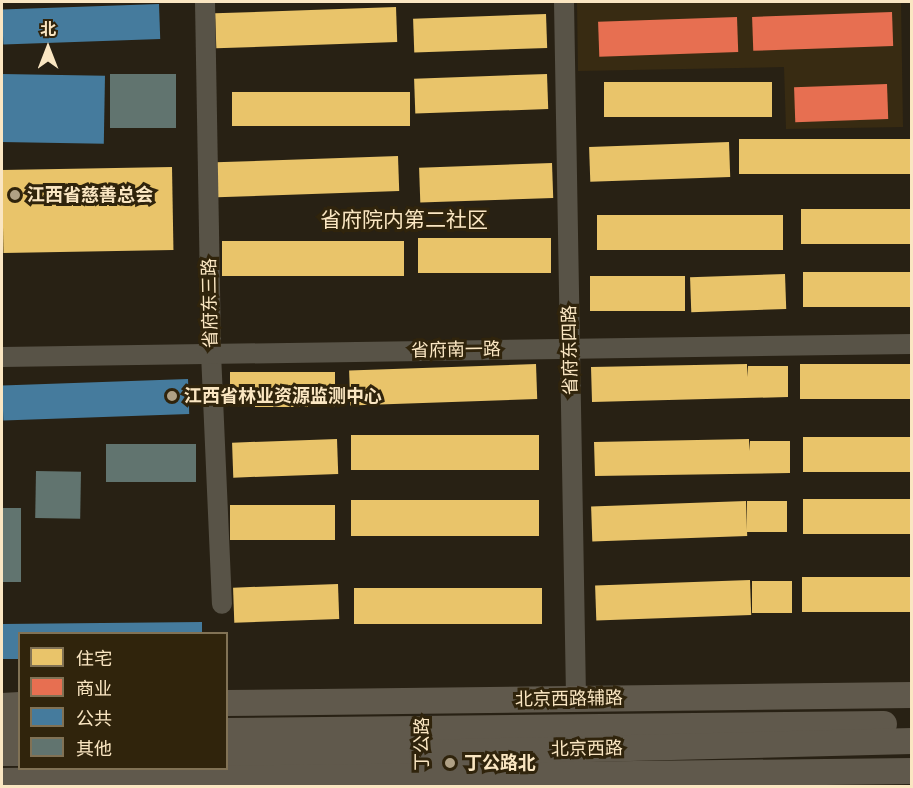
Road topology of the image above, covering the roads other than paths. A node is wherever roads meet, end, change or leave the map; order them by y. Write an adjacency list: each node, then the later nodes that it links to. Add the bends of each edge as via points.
1 (205, 2): 5 (street, 省府东三路)
2 (564, 2): 4 (street, 省府东四路)
3 (912, 344): 4 (street, 省府南一路)
4 (570, 348): 5 (street, 省府南一路); 9 (street, 省府东四路)
5 (211, 353): 6 (street, 省府南一路); 7 (street, 省府东三路)
6 (2, 357)
7 (222, 604)
8 (912, 695): 9 (main road, 北京西路辅路)
9 (576, 699): 10 (main road, 北京西路辅路)
10 (422, 700): 11 (main road, 北京西路辅路); 22 (street, 丁公路)
11 (228, 703)
12 (2, 705): 13 (main road)
13 (18, 705)
14 (912, 724): 22 (main road, 北京西路)
15 (2, 731): 16 (main road)
16 (18, 731)
17 (228, 731): 22 (main road, 北京西路)
18 (912, 741): 22 (main road, 北京西路)
19 (2, 753): 20 (main road)
20 (18, 753)
21 (228, 753): 22 (main road, 北京西路)
22 (422, 762): 23 (main road); 24 (main road)
23 (912, 771)
24 (2, 781)

